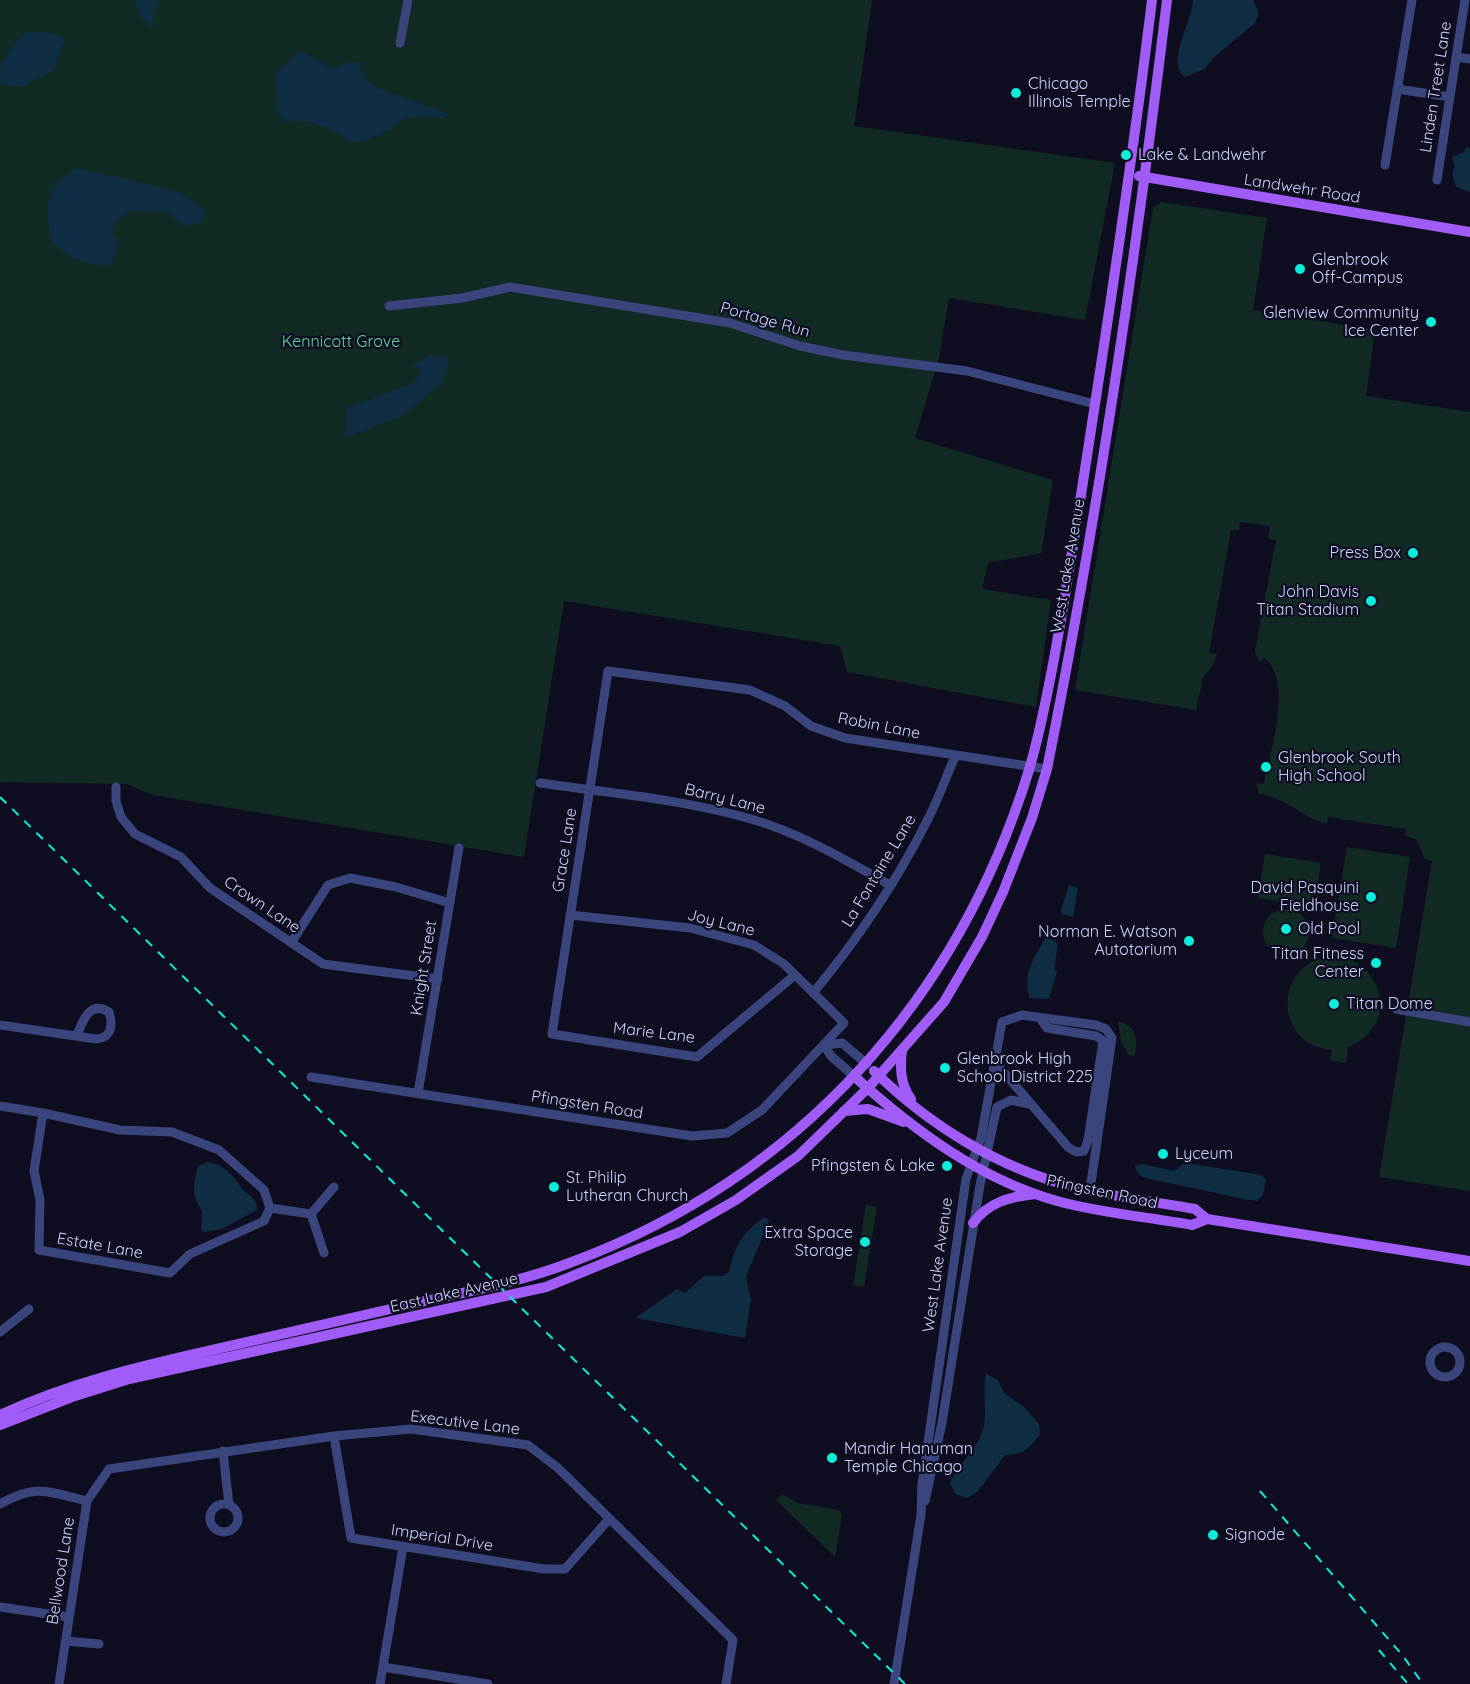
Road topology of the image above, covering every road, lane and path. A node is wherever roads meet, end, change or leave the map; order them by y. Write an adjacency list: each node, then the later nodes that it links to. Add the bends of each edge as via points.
1 (408, 0): 6 (street)
2 (1152, 0): 12 (main road, West Lake Avenue)
3 (1167, 0): 13 (main road, West Lake Avenue)
4 (1412, 0): 9 (street)
5 (1465, 0): 7 (street, Linden Treet Lane)
6 (400, 43)
7 (1456, 57): 8 (street); 10 (street, Linden Treet Lane)
8 (1470, 59)
9 (1397, 89): 10 (street); 11 (street)
10 (1450, 97): 14 (street, Linden Treet Lane)
11 (1385, 165)
12 (1130, 174): 13 (main road, Landwehr Road); 17 (main road, West Lake Avenue)
13 (1145, 177): 15 (main road, Landwehr Road); 21 (main road, West Lake Avenue, via 1110,407)
14 (1437, 180)
15 (1470, 231)
16 (389, 306): 17 (street, Portage Run, via 462,298 510,287 730,323 800,346 967,371)
17 (1095, 404): 20 (main road, West Lake Avenue, via 1068,582 1043,720)
18 (608, 671): 19 (street, Robin Lane, via 750,690 785,706 811,726 845,738); 24 (street, Grace Lane)
19 (956, 755): 20 (street, Robin Lane); 26 (street, La Fontaine Lane, via 928,818)
20 (1030, 766): 21 (street, Robin Lane); 42 (main road, West Lake Avenue, via 994,868 975,907 903,1021)
21 (1047, 769): 40 (main road, West Lake Avenue, via 1015,866 982,936 944,1002)
22 (540, 783): 24 (street, Barry Lane)
23 (116, 788): 29 (street, Crown Lane, via 121,817 135,834 182,857 210,888)
24 (589, 790): 26 (street, Barry Lane, via 673,801 751,819 797,836); 28 (street, Grace Lane)
25 (459, 848): 27 (street, Knight Street)
26 (891, 885): 32 (street, La Fontaine Lane, via 860,934)
27 (450, 903): 29 (street, via 350,878 328,885); 31 (street, Knight Street)
28 (570, 915): 30 (street, Joy Lane, via 690,928 753,945); 37 (street, Grace Lane)
29 (291, 943): 31 (street, Crown Lane, via 323,964)
30 (795, 975): 32 (street, Joy Lane); 37 (street, Marie Lane, via 697,1057)
31 (438, 979): 47 (street, Knight Street)
32 (813, 993): 39 (street, Joy Lane, via 844,1023)
33 (1396, 1010): 35 (street)
34 (1039, 1017): 41 (street, West Lake Avenue, via 1017,1015 1002,1022); 48 (street, via 1047,1028 1096,1035 1103,1041 1084,1151 1072,1151); 59 (street, via 1101,1027 1112,1038)
35 (1470, 1022)
36 (0, 1025): 38 (street)
37 (552, 1034)
38 (77, 1035)
39 (824, 1045): 42 (street, Pfingsten Road, via 842,1043); 45 (street, Pfingsten Road); 47 (street, Pfingsten Road, via 762,1110 727,1133 692,1136)
40 (902, 1050): 43 (main road, West Lake Avenue); 50 (main road, via 901,1078)
41 (995, 1062): 48 (street); 54 (street, West Lake Avenue)
42 (867, 1064): 43 (main road, Pfingsten Road); 45 (main road, West Lake Avenue)
43 (879, 1076): 46 (main road, West Lake Avenue); 50 (main road, Pfingsten Road)
44 (311, 1077): 47 (street, Pfingsten Road)
45 (855, 1077): 46 (main road, Pfingsten Road); 71 (main road, East Lake Avenue, via 781,1142 702,1198 652,1228 571,1263 522,1279 110,1374)
46 (868, 1088): 51 (main road, East Lake Avenue); 53 (main road, Pfingsten Road)
47 (418, 1093)
48 (1029, 1104): 55 (street, West Lake Avenue, via 1011,1100 998,1107)
49 (0, 1106): 52 (street)
50 (918, 1109): 54 (main road, Pfingsten Road)
51 (844, 1111): 53 (main road, via 868,1109); 72 (main road, East Lake Avenue, via 798,1156 736,1200 680,1232 546,1287 129,1379)
52 (43, 1113): 61 (street, via 120,1130 172,1132 219,1150 264,1190); 61 (street, Estate Lane, via 34,1171 40,1200 39,1250 170,1274 190,1254 264,1221)
53 (911, 1124): 56 (main road, Pfingsten Road)
54 (978, 1148): 55 (main road, Pfingsten Road); 56 (street, West Lake Avenue)
55 (988, 1154): 57 (street, West Lake Avenue); 59 (main road, Pfingsten Road)
56 (972, 1165): 57 (main road, Pfingsten Road); 79 (street, West Lake Avenue, via 957,1232)
57 (983, 1172): 60 (main road, Pfingsten Road); 64 (street, West Lake Avenue)
58 (334, 1187): 62 (street)
59 (1090, 1191): 63 (main road, Pfingsten Road, via 1195,1209)
60 (1037, 1194): 63 (main road, Pfingsten Road, via 1192,1225); 64 (main road, via 999,1202)
61 (270, 1208): 62 (street)
62 (311, 1214): 65 (street)
63 (1207, 1219): 66 (main road, Pfingsten Road)
64 (973, 1223): 79 (street, West Lake Avenue, via 942,1423)
65 (324, 1253)
66 (1470, 1261)
67 (29, 1309): 68 (street)
68 (0, 1332)
69 (1470, 1356): 70 (street)
70 (1460, 1359)
71 (0, 1415)
72 (0, 1425)
73 (334, 1436): 74 (street, Executive Lane); 80 (street, Executive Lane, via 411,1429 528,1446 558,1468); 81 (street, Imperial Drive, via 351,1538)
74 (223, 1451): 75 (street, Executive Lane); 78 (street)
75 (109, 1469): 76 (street, Bellwood Lane)
76 (87, 1501): 77 (street, via 35,1489); 83 (street, Bellwood Lane)
77 (0, 1504)
78 (229, 1505)
79 (921, 1515): 91 (street, West Lake Avenue)
80 (609, 1519): 81 (street, Imperial Drive, via 565,1569); 90 (street, Executive Lane, via 733,1640)
81 (403, 1547): 86 (street)
82 (0, 1607): 83 (street)
83 (69, 1617): 84 (street, Bellwood Lane)
84 (66, 1641): 85 (street); 87 (street, Bellwood Lane)
85 (99, 1644)
86 (383, 1666): 88 (street); 89 (street)
87 (58, 1684)
88 (380, 1684)
89 (488, 1684)
90 (726, 1684)
91 (894, 1684)

